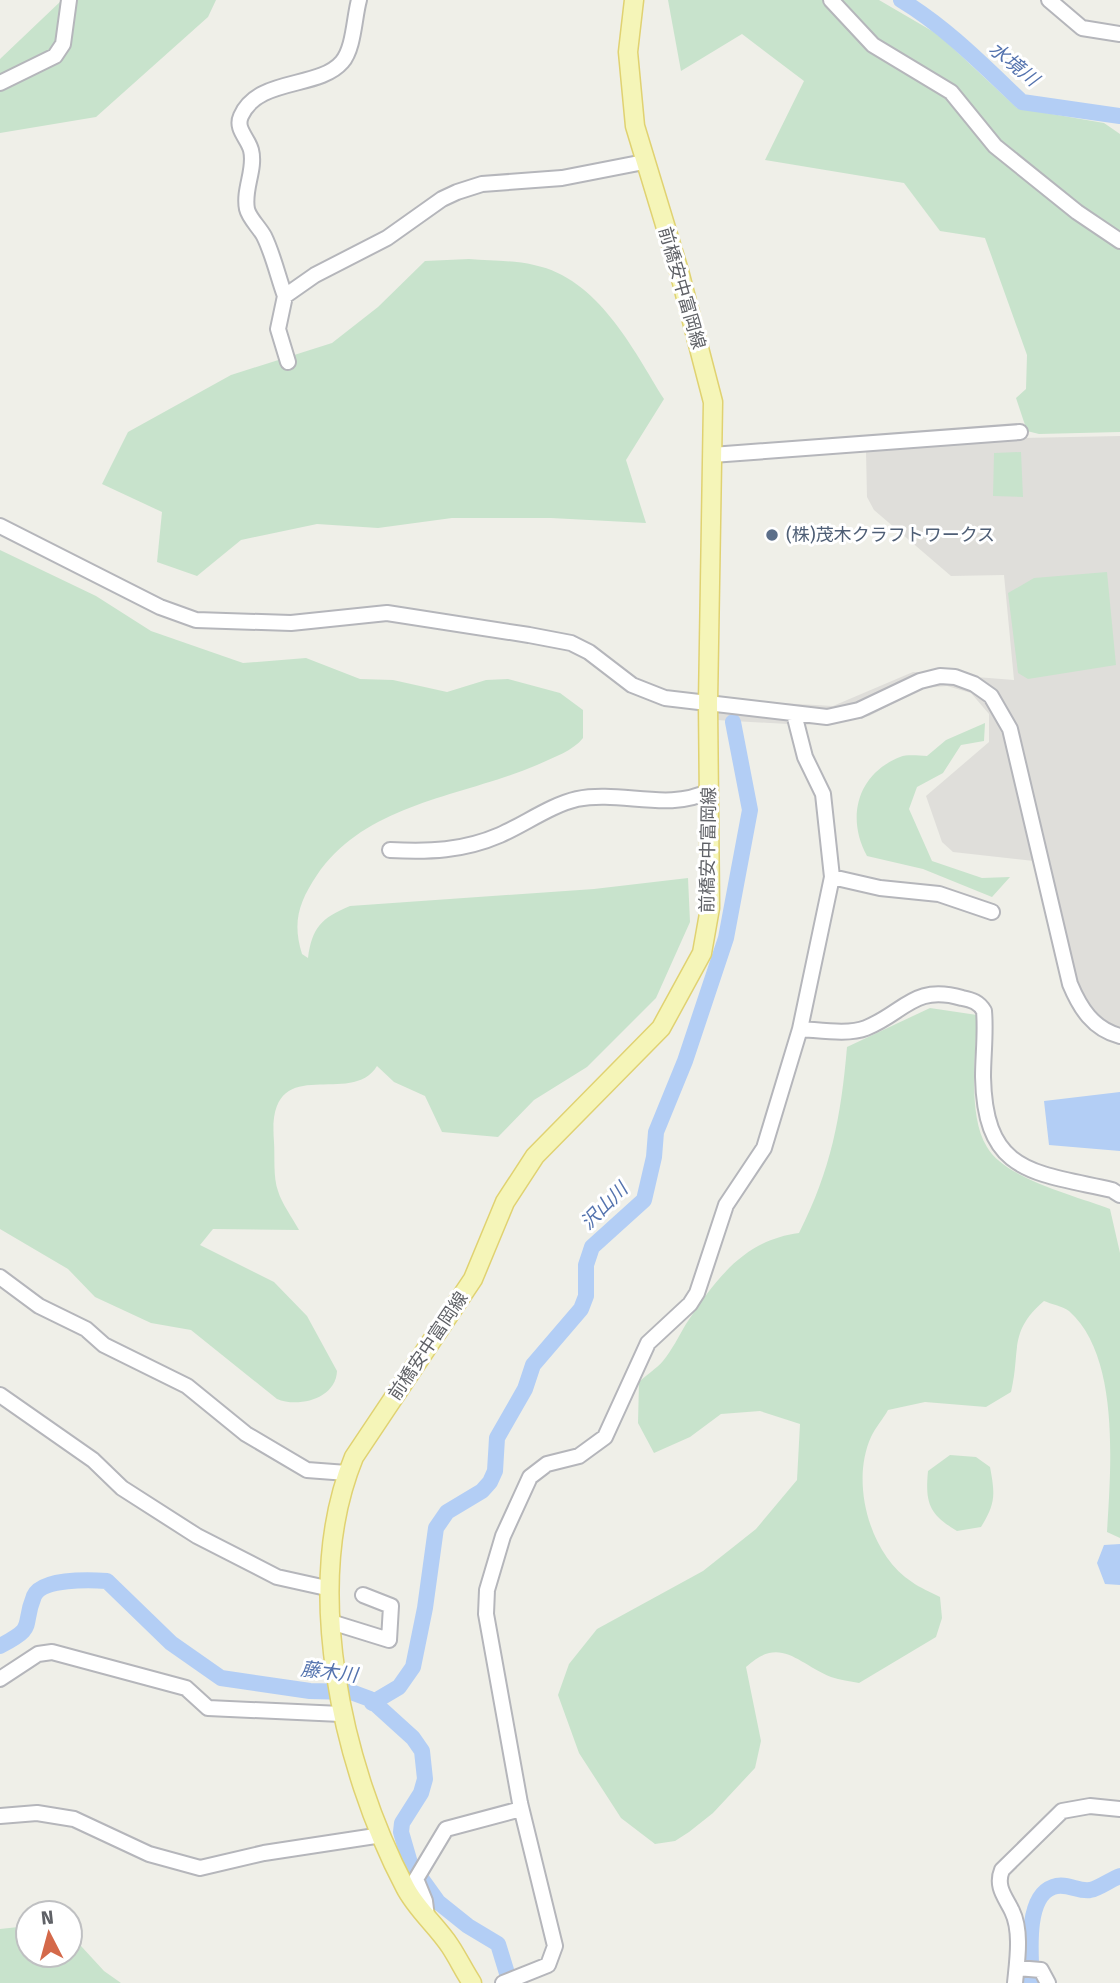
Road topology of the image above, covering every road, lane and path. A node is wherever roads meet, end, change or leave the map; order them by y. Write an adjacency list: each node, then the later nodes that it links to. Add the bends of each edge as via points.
1 (69, 0): 7 (street, via 64,44 55,56)
2 (359, 0): 10 (street, via 341,63 265,92 239,119 251,150 247,211 265,237)
3 (635, 0): 8 (main road, 前橋安中富岡線, via 628,52 635,126)
4 (831, 0): 9 (street, via 873,45 951,92 995,146)
5 (1049, 0): 6 (street, via 1082,28)
6 (1120, 34)
7 (0, 83)
8 (644, 162): 10 (street, via 562,178 482,184 457,192); 13 (main road, 前橋安中富岡線, via 710,386)
9 (1120, 241)
10 (285, 296): 11 (street, via 278,329)
11 (288, 362)
12 (1020, 432): 13 (street)
13 (712, 455): 15 (main road, 前橋安中富岡線)
14 (0, 526): 15 (street, via 160,607 196,620 291,623 387,613 529,635 589,652 647,692)
15 (708, 703): 16 (street); 17 (main road, 前橋安中富岡線)
16 (794, 714): 19 (street, via 805,757 823,793); 22 (street, via 827,717 859,710 940,676 974,684 991,696 1010,729 1070,984 1085,1013 1099,1027)
17 (709, 791): 18 (street, via 691,800 575,799 462,849); 26 (main road, 前橋安中富岡線, via 710,908 695,967 661,1028 519,1176 473,1279)
18 (390, 850)
19 (832, 877): 20 (street, via 939,894); 21 (street)
20 (992, 912)
21 (800, 1029): 23 (street, via 866,1028 909,1001 930,994 974,1001 984,1011 987,1118 1004,1153 1034,1171); 32 (street, via 764,1148 726,1205 697,1293 648,1343 604,1437 579,1456 536,1470 517,1499 503,1536 485,1614)
22 (1120, 1036)
23 (1120, 1195)
24 (0, 1277): 26 (street, via 39,1306 86,1329 104,1345 187,1386 246,1434 307,1470)
25 (0, 1395): 27 (street, via 93,1460 122,1488 197,1536 277,1577)
26 (347, 1473): 27 (main road, 前橋安中富岡線, via 335,1520)
27 (331, 1589): 29 (main road, 前橋安中富岡線)
28 (363, 1595): 29 (street, via 391,1605 389,1640)
29 (331, 1622): 31 (main road, 前橋安中富岡線)
30 (0, 1679): 31 (street, via 38,1654 52,1652 186,1688 208,1708)
31 (341, 1712): 35 (main road)
32 (521, 1809): 36 (street, via 446,1829 416,1879); 38 (street, via 555,1946 548,1965)
33 (1120, 1809): 37 (street, via 1090,1806 1062,1811 1002,1870 1003,1896 1016,1920)
34 (0, 1816): 35 (street, via 37,1813 74,1819 149,1854 200,1868)
35 (382, 1835): 36 (main road, via 407,1891)
36 (427, 1917): 39 (main road)
37 (1017, 1968): 40 (street); 41 (street, via 1041,1970)
38 (515, 1981)
39 (472, 1983)
40 (1015, 1983)
41 (1048, 1983)

